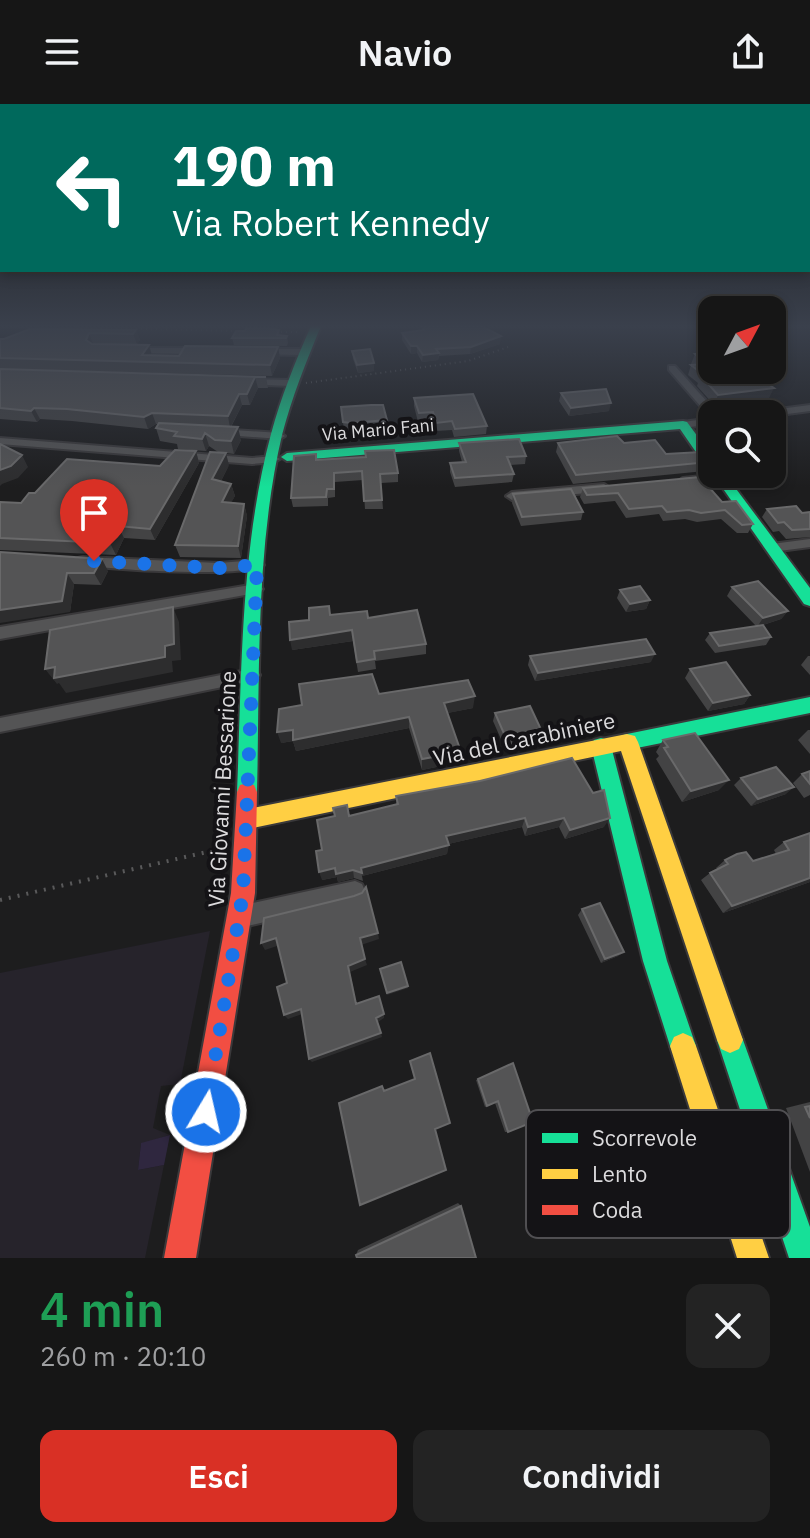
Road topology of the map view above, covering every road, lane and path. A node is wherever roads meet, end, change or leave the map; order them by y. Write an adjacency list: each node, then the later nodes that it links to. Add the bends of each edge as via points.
1 (292, 380): 5 (street, Via Giovanni Bessarione)
2 (323, 380): 5 (path)
3 (683, 380): 6 (street)
4 (237, 381): 5 (street)
5 (291, 384): 12 (street, Via Giovanni Bessarione)
6 (701, 400)
7 (810, 408): 8 (street)
8 (786, 411)
9 (698, 423): 10 (street, Via Mario Fani)
10 (683, 425): 14 (street); 15 (street, Via Mario Fani)
11 (207, 432): 12 (street)
12 (280, 436): 15 (street, Via Giovanni Bessarione)
13 (0, 441): 15 (street, Via Mario Fani)
14 (698, 446)
15 (274, 459): 24 (street, Via Giovanni Bessarione)
16 (698, 476): 17 (street)
17 (662, 483)
18 (617, 487): 20 (street)
19 (728, 488): 22 (street)
20 (512, 496)
21 (810, 543): 22 (street)
22 (772, 548): 26 (street)
23 (62, 560): 24 (street)
24 (257, 565): 25 (street, Via Giovanni Bessarione)
25 (256, 589): 27 (street); 28 (street, Via Giovanni Bessarione)
26 (810, 600)
27 (0, 633)
28 (252, 675): 30 (street); 33 (street, Via Giovanni Bessarione)
29 (810, 705): 31 (street, Via del Carabiniere)
30 (0, 725)
31 (628, 742): 32 (street, Via del Carabiniere); 39 (street)
32 (601, 746): 33 (street, Via del Carabiniere); 38 (street, via 655,961)
33 (248, 819): 34 (street, Via Giovanni Bessarione)
34 (247, 844): 36 (path); 37 (street, Via Giovanni Bessarione)
35 (355, 891): 37 (street)
36 (0, 900)
37 (239, 917): 42 (street, Via Giovanni Bessarione)
38 (704, 1110)
39 (754, 1110)
40 (790, 1214): 44 (street)
41 (746, 1238): 43 (street)
42 (180, 1258)
43 (753, 1258)
44 (805, 1258)

